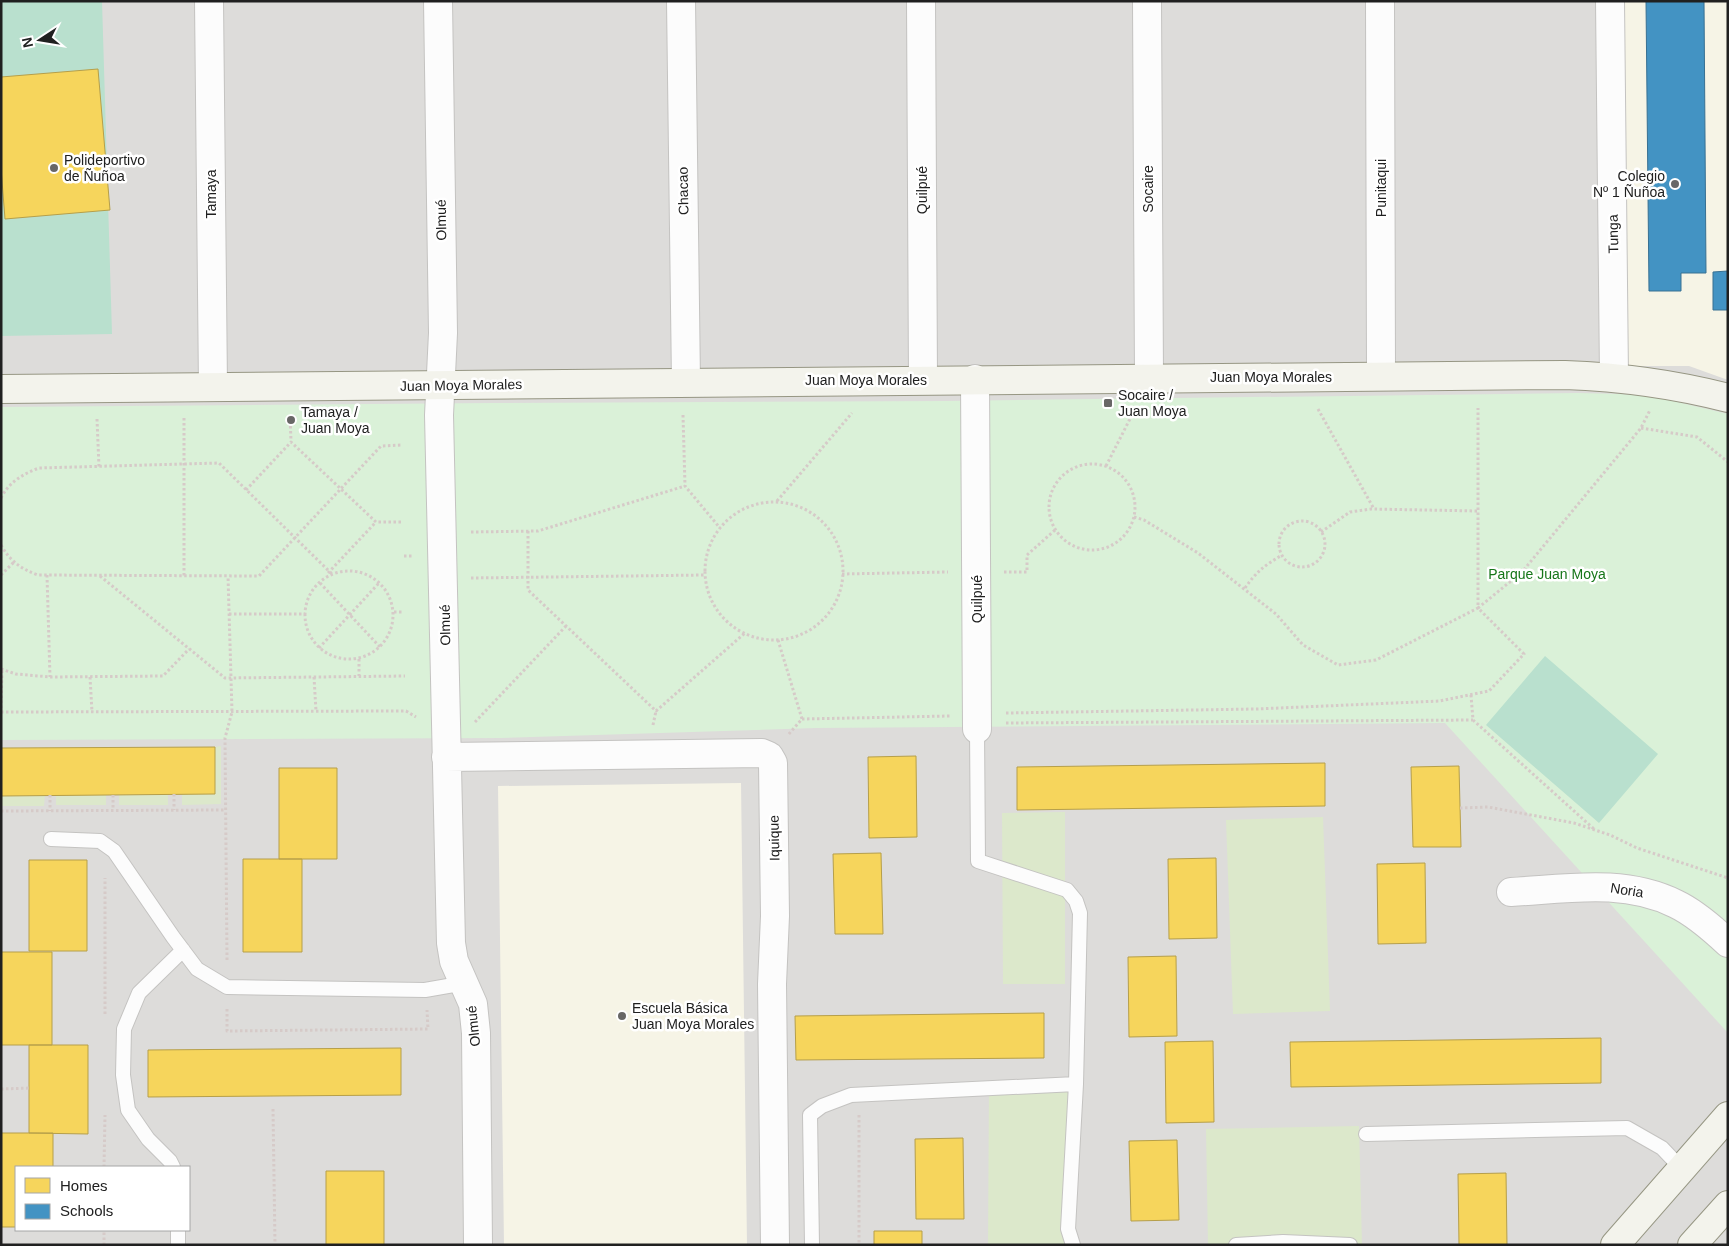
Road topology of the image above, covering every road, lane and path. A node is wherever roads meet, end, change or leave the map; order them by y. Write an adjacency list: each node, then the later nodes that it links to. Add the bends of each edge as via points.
1 (209, 1): 15 (street, Tamaya)
2 (438, 1): 14 (street, Olmué, via 443,333)
3 (681, 1): 13 (street, Chacao)
4 (921, 1): 12 (street, Quilpué)
5 (1146, 1): 10 (street, Socaire)
6 (1380, 1): 8 (street, Punitaqui)
7 (1610, 1): 9 (street, Tunga)
8 (1381, 376): 9 (street, Juan Moya Morales); 10 (street, Juan Moya Morales)
9 (1614, 377): 17 (street, Juan Moya Morales)
10 (1149, 378): 11 (street, Juan Moya Morales)
11 (974, 379): 12 (street, Juan Moya Morales); 53 (street, Quilpué)
12 (923, 380): 13 (street, Juan Moya Morales)
13 (686, 382): 14 (street, Juan Moya Morales)
14 (440, 385): 15 (street, Juan Moya Morales); 97 (street, Olmué)
15 (212, 387): 16 (street, Juan Moya Morales)
16 (1, 388)
17 (1728, 398)
18 (1478, 408): 40 (path)
19 (1651, 408): 27 (path)
20 (1318, 409): 39 (path)
21 (1134, 411): 32 (path)
22 (852, 413): 38 (path)
23 (683, 415): 34 (path)
24 (290, 416): 28 (path)
25 (184, 418): 31 (path)
26 (98, 419): 33 (path)
27 (1641, 428): 30 (path, via 1697,437); 67 (path, via 1522,572)
28 (291, 442): 35 (path); 36 (path)
29 (402, 445): 35 (path, via 381,446)
30 (1728, 462)
31 (184, 464): 33 (path); 36 (path, via 219,463); 60 (path)
32 (1106, 466): 41 (path, via 1117,472 1129,487 1135,504); 45 (path, via 1081,465 1059,478 1049,502)
33 (99, 467): 37 (path, via 39,468 15,480)
34 (685, 486): 44 (path); 46 (path, via 538,531)
35 (341, 488): 42 (path); 49 (path)
36 (246, 490): 49 (path)
37 (1, 498)
38 (777, 502): 44 (path, via 755,504 737,512); 55 (path, via 793,504 810,512 825,525 836,541 842,559)
39 (1374, 509): 40 (path); 48 (path, via 1350,512)
40 (1478, 511): 67 (path)
41 (1134, 517): 45 (path, via 1119,541 1106,548 1078,548); 66 (path, via 1198,553)
42 (376, 522): 43 (path); 54 (path)
43 (403, 522)
44 (720, 528): 58 (path, via 706,555)
45 (1055, 530): 53 (path, via 1027,554 1027,572)
46 (528, 531): 47 (path); 62 (path)
47 (468, 532)
48 (1321, 532): 51 (path, via 1310,522 1295,522 1287,526 1279,542); 51 (path, via 1326,545 1324,553 1310,566 1302,568 1290,564)
49 (294, 538): 54 (path); 61 (path, via 259,576)
50 (1, 545): 52 (path)
51 (1282, 555): 66 (path, via 1255,574)
52 (14, 562): 56 (path); 57 (path, via 25,570)
53 (977, 572): 55 (path); 95 (street, Quilpué)
54 (331, 573): 64 (path); 65 (path, via 356,571)
55 (842, 574): 75 (path, via 838,597 828,614 814,628)
56 (1, 575)
57 (47, 575): 59 (path); 83 (path)
58 (706, 575): 62 (path); 74 (path, via 709,596 722,616)
59 (100, 576): 60 (path); 78 (path)
60 (184, 576): 61 (path)
61 (228, 576): 70 (path)
62 (528, 577): 63 (path); 73 (path, via 528,590)
63 (469, 578)
64 (319, 583): 71 (path, via 308,599); 72 (path)
65 (379, 583): 68 (path, via 386,590); 72 (path)
66 (1246, 588): 67 (path, via 1276,614 1303,645 1338,665 1376,660)
67 (1478, 608): 87 (path, via 1524,654 1489,691)
68 (394, 612): 69 (path); 76 (path, via 392,627)
69 (404, 612)
70 (229, 614): 71 (path); 86 (path)
71 (305, 614): 77 (path, via 307,628)
72 (350, 615): 76 (path); 77 (path)
73 (566, 626): 74 (path, via 656,711); 97 (path, via 470,727)
74 (745, 633): 75 (path)
75 (778, 640): 93 (path)
76 (380, 647): 79 (path)
77 (320, 648): 79 (path, via 335,658)
78 (189, 649): 84 (path, via 163,676); 86 (path, via 225,678)
79 (358, 658): 81 (path)
80 (2, 669): 83 (path, via 16,674); 88 (path)
81 (359, 676): 82 (path); 85 (path)
82 (405, 676)
83 (50, 677): 84 (path)
84 (90, 677): 91 (path)
85 (314, 677): 86 (path); 89 (path)
86 (231, 678): 92 (path)
87 (1471, 695): 94 (path); 95 (path, via 1440,701)
88 (1, 708)
89 (316, 711): 92 (path); 97 (path, via 406,711 433,727)
90 (1, 712): 91 (path)
91 (92, 712): 92 (path)
92 (232, 712): 106 (path, via 225,738)
93 (802, 719): 95 (path, via 938,716); 98 (path)
94 (1473, 720): 96 (path); 109 (path)
95 (977, 722): 120 (lane, via 978,861 1067,890 1080,913)
96 (1006, 723)
97 (447, 727): 99 (street, Olmué)
98 (769, 756): 99 (street, via 762,753); 136 (street, Iquique, via 773,763 775,916 772,984)
99 (446, 757): 116 (street, Olmué, via 451,943 454,961)
100 (174, 794): 105 (path)
101 (50, 795): 108 (path)
102 (112, 795): 104 (path)
103 (1460, 808): 109 (path, via 1488,807 1574,823)
104 (113, 810): 105 (path); 108 (path)
105 (174, 810): 106 (path)
106 (225, 810): 117 (path)
107 (1, 811): 108 (path)
108 (50, 811)
109 (1596, 831): 112 (path)
110 (51, 839): 111 (lane, via 100,840)
111 (105, 844): 115 (lane, via 114,851); 119 (path)
112 (1728, 878)
113 (1510, 892): 114 (street, Noria, via 1606,886 1646,892 1677,904)
114 (1728, 943)
115 (183, 950): 117 (lane, via 197,969); 129 (lane, via 139,993 124,1029 122,1075 128,1110 148,1140)
116 (465, 983): 118 (lane); 135 (street, Olmué, via 473,1004 476,1033)
117 (227, 987): 118 (lane); 118 (path, via 228,1030 428,1030)
118 (426, 990)
119 (105, 1020)
120 (1076, 1084): 123 (lane); 139 (lane, via 1068,1229)
121 (30, 1088): 122 (path)
122 (1, 1089)
123 (859, 1094): 137 (lane, via 822,1106 810,1115); 138 (path)
124 (105, 1109): 128 (path)
125 (273, 1109): 134 (path)
126 (1728, 1116): 130 (street)
127 (1366, 1134): 130 (lane, via 1627,1128 1662,1148)
128 (104, 1166)
129 (172, 1166)
130 (1682, 1169): 142 (street)
131 (1728, 1205): 143 (street)
132 (104, 1231): 133 (path)
133 (104, 1245)
134 (275, 1245)
135 (478, 1245)
136 (775, 1245)
137 (812, 1245)
138 (860, 1245)
139 (1073, 1245)
140 (1236, 1245): 141 (lane, via 1283,1242)
141 (1350, 1245)
142 (1615, 1245)
143 (1692, 1245)

